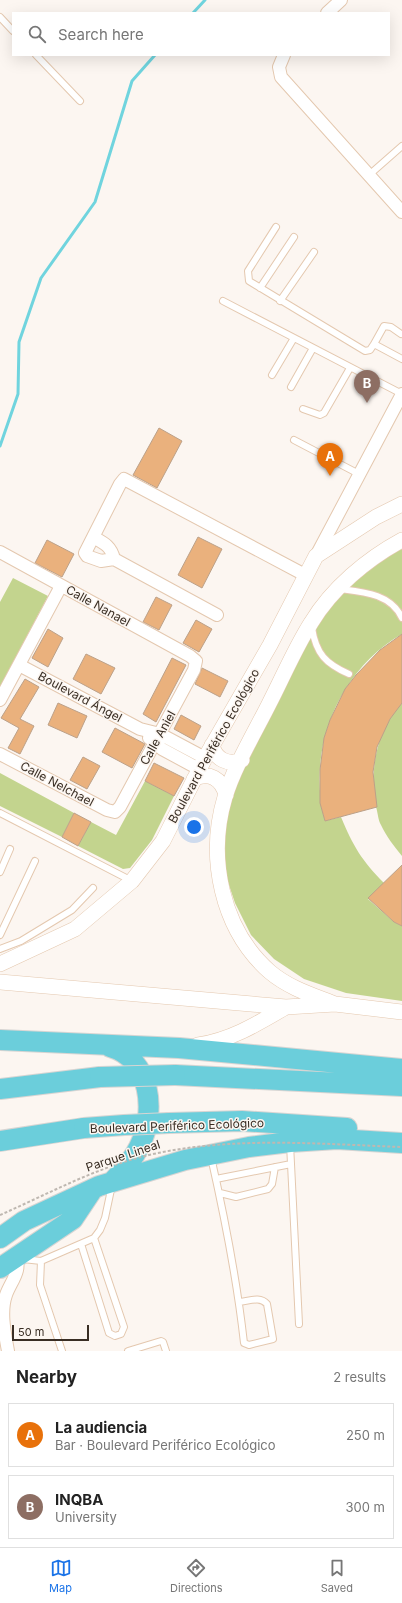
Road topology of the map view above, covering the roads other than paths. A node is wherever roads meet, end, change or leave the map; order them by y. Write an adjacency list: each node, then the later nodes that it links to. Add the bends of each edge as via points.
1 (341, 0): 2 (street)
2 (328, 12)
3 (0, 17): 4 (lane)
4 (12, 30)
5 (37, 56): 7 (lane)
6 (284, 56): 9 (street, via 279,67 281,77)
7 (80, 101)
8 (402, 146): 9 (lane)
9 (369, 175): 10 (street)
10 (402, 212)
11 (276, 227): 14 (lane, via 248,271 249,282)
12 (294, 237): 14 (lane)
13 (314, 252): 16 (lane)
14 (260, 288): 16 (lane)
15 (223, 301): 18 (lane)
16 (280, 301): 19 (lane, via 365,351 370,350)
17 (401, 334): 19 (lane, via 391,327 384,326)
18 (294, 338): 20 (lane); 23 (lane)
19 (374, 344): 21 (lane)
20 (313, 348): 22 (lane); 24 (lane)
21 (402, 359)
22 (350, 368): 25 (lane); 26 (lane, via 324,413 320,416)
23 (272, 375)
24 (290, 387)
25 (402, 394): 28 (street)
26 (303, 409)
27 (294, 440): 28 (lane)
28 (359, 474): 33 (street)
29 (402, 504): 33 (street, Boulevard Periférico Ecológico, via 376,517)
30 (93, 537): 34 (street, via 108,545); 34 (street, via 85,553 87,556 101,561); 35 (street, via 124,479)
31 (402, 540): 37 (street, via 362,566)
32 (0, 552): 36 (street, Calle Nanael)
33 (316, 556): 35 (street, Boulevard Periférico Ecológico)
34 (114, 559): 38 (street)
35 (305, 575): 48 (street, Boulevard Periférico Ecológico, via 270,645)
36 (61, 586): 41 (street, Calle Nanael); 42 (street)
37 (338, 589): 39 (lane, via 385,598 394,604); 40 (street)
38 (217, 615)
39 (402, 618)
40 (311, 622): 43 (lane, via 314,640 320,653 327,662); 47 (street)
41 (196, 661): 45 (street, Calle Aniel, via 194,670)
42 (19, 665): 44 (street); 45 (street, Boulevard Ángel)
43 (349, 674)
44 (0, 700)
45 (157, 738): 48 (street, Boulevard Ángel); 50 (street, Calle Aniel)
46 (0, 754): 50 (street, Calle Nelchael)
47 (242, 760): 48 (street, via 232,763 215,754); 49 (street)
48 (202, 763): 49 (street, via 204,776 214,778 222,785); 55 (street, Boulevard Periférico Ecológico, via 163,841)
49 (226, 795): 61 (street, via 218,825 217,857 220,882 237,930 252,953 270,972 291,986)
50 (115, 812)
51 (0, 813): 55 (lane)
52 (10, 849): 54 (lane)
53 (35, 861): 57 (lane)
54 (0, 872)
55 (132, 881): 59 (street, Boulevard Periférico Ecológico, via 75,929)
56 (93, 888): 58 (lane, via 72,910 21,941)
57 (0, 935)
58 (0, 949)
59 (0, 964)
60 (0, 982): 62 (street)
61 (335, 1004): 62 (street); 63 (street)
62 (286, 1007): 66 (street, via 224,1040)
63 (402, 1012)
64 (0, 1040): 65 (highway)
65 (104, 1045): 66 (highway); 78 (highway, via 124,1052 138,1065 145,1081 149,1103 140,1146)
66 (179, 1048): 67 (highway)
67 (402, 1069)
68 (402, 1086): 69 (highway, bridge, via 175,1074 100,1077)
69 (0, 1089)
70 (402, 1131): 71 (highway, Boulevard Periférico Ecológico, bridge, via 242,1121 84,1128)
71 (0, 1141)
72 (290, 1142): 73 (highway, via 337,1139); 74 (highway); 75 (lane)
73 (402, 1143)
74 (210, 1154): 77 (lane); 78 (highway)
75 (291, 1164): 76 (lane); 88 (lane)
76 (274, 1167): 77 (lane); 80 (lane, via 272,1184 268,1189 236,1197)
77 (216, 1179): 80 (lane)
78 (113, 1181): 79 (highway); 82 (lane, via 105,1218)
79 (93, 1189): 81 (highway, via 24,1221); 85 (highway, via 73,1219)
80 (220, 1194): 86 (lane)
81 (0, 1238)
82 (94, 1238): 83 (lane); 83 (lane, via 124,1327 121,1334 115,1336 109,1333)
83 (81, 1244): 84 (lane)
84 (41, 1261): 85 (lane); 90 (lane, via 40,1285)
85 (8, 1263): 87 (street, via 18,1264)
86 (239, 1302): 86 (lane, via 244,1343 250,1345 273,1339 267,1304 264,1300)
87 (2, 1304): 89 (street)
88 (299, 1324)
89 (8, 1351)
90 (62, 1351)
91 (128, 1351): 92 (lane, via 161,1341)
92 (166, 1351)

